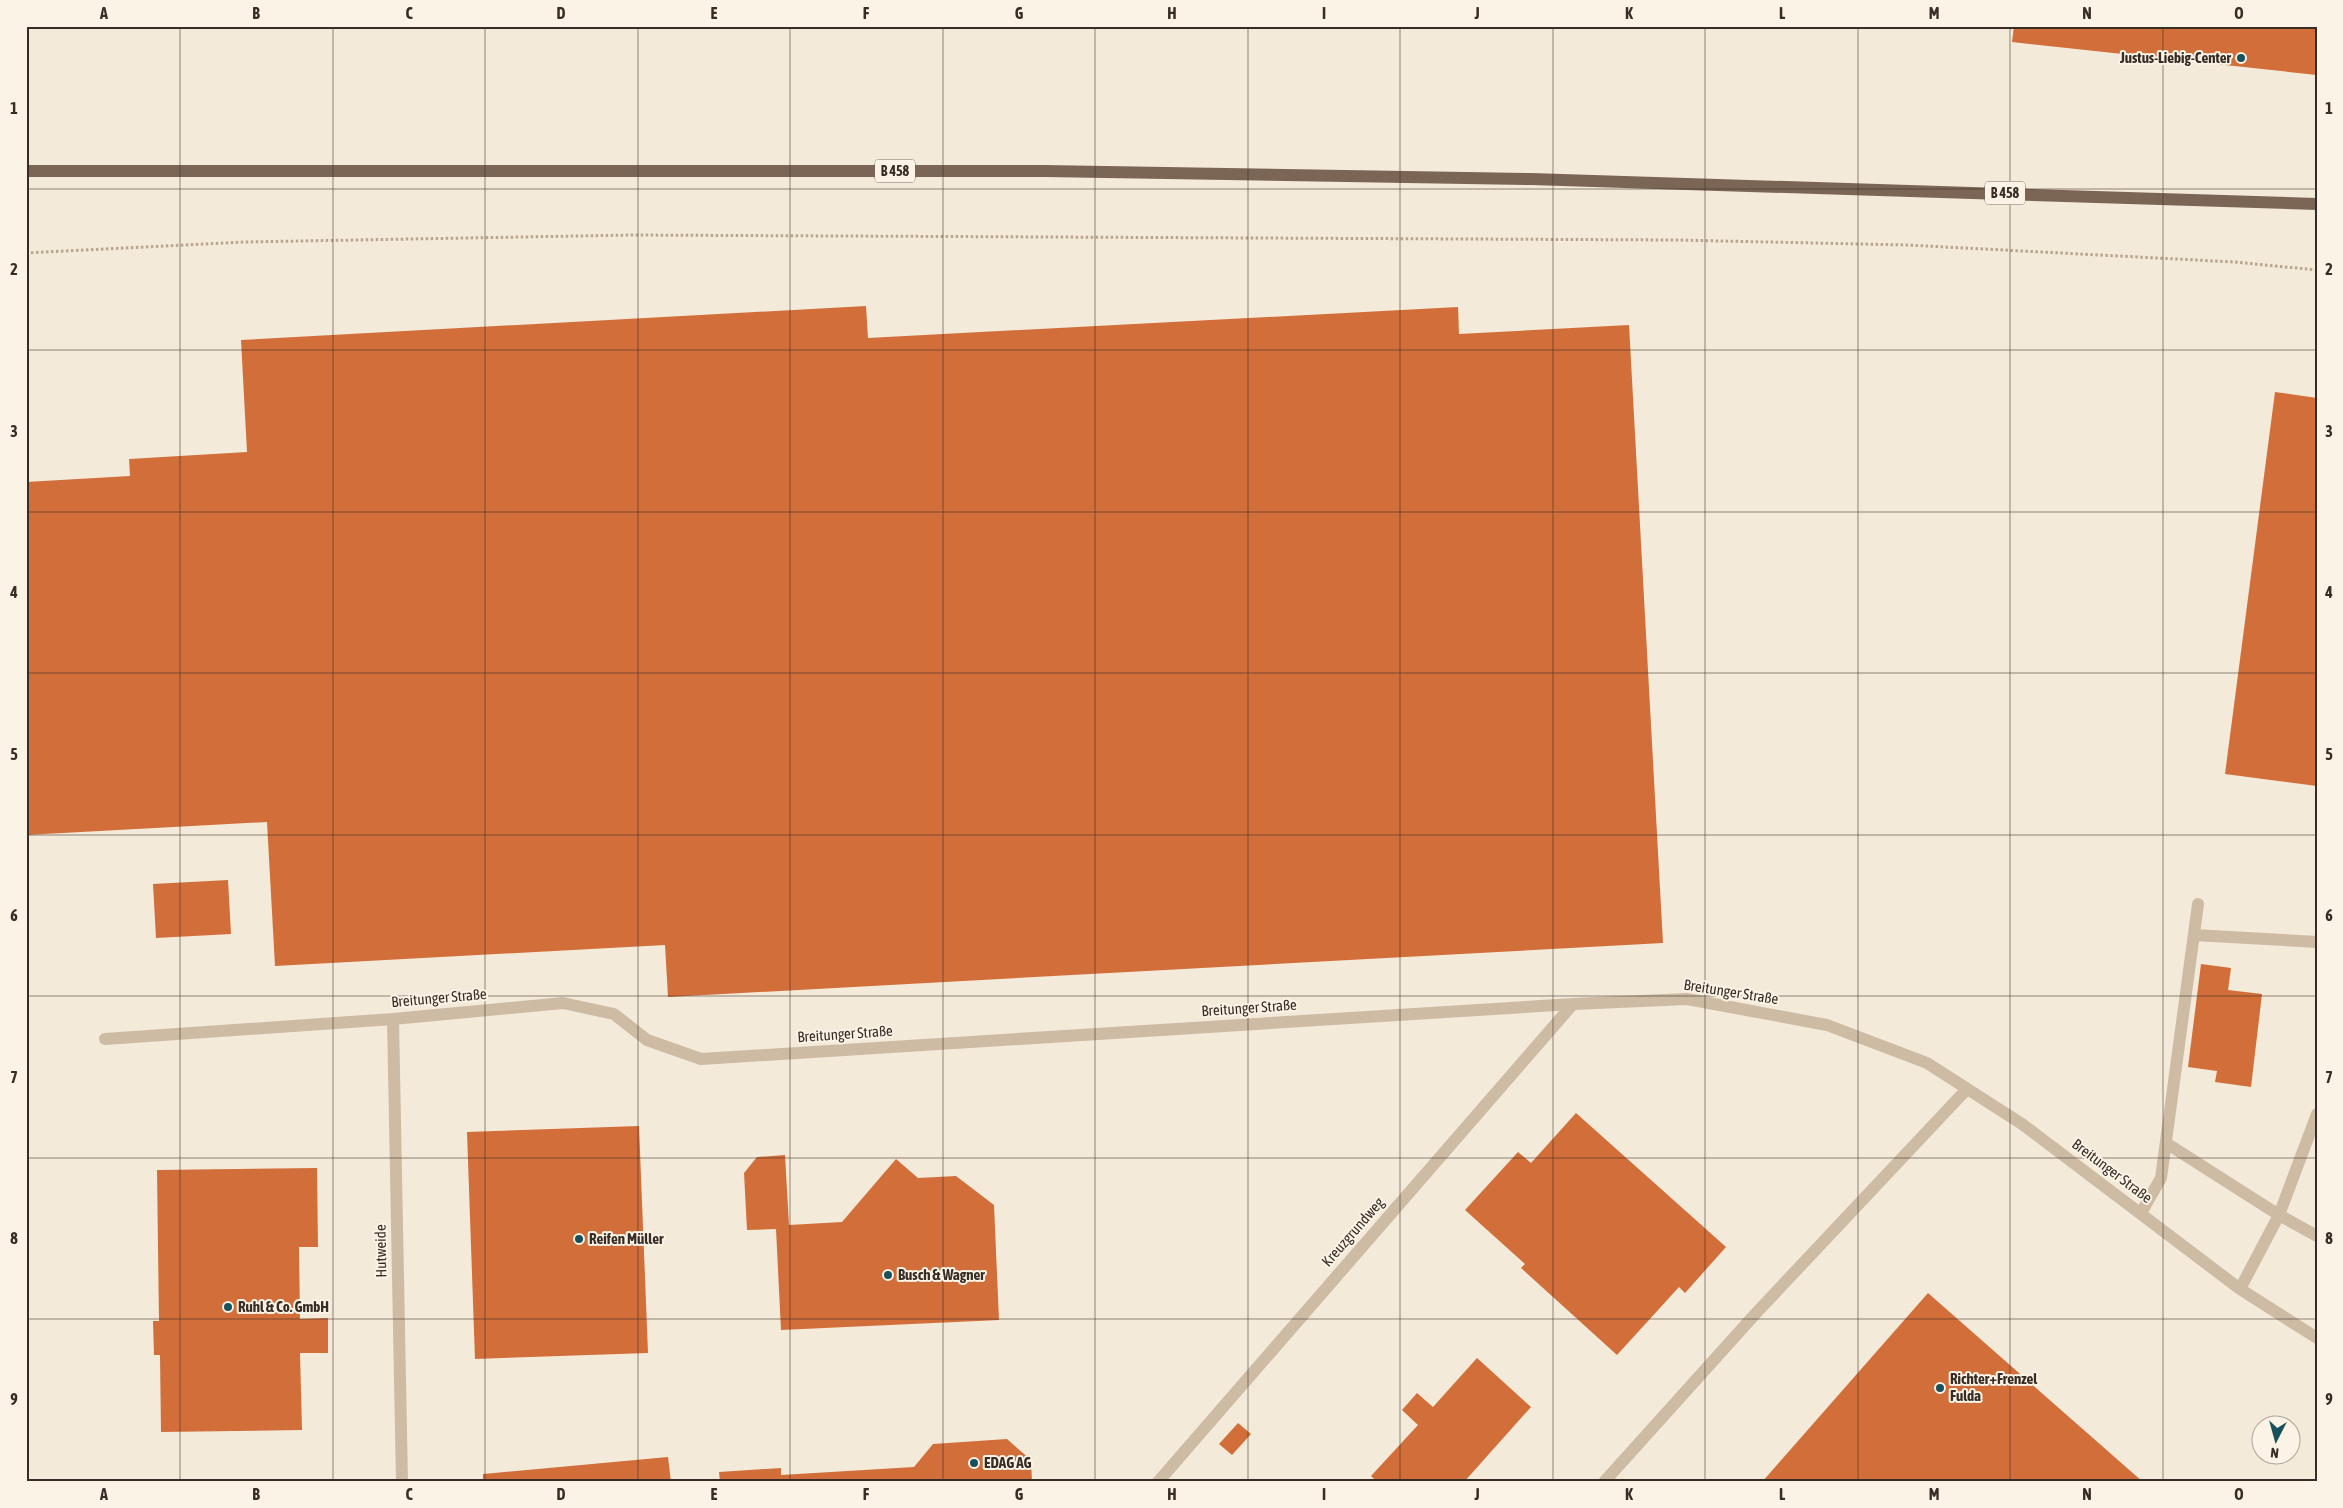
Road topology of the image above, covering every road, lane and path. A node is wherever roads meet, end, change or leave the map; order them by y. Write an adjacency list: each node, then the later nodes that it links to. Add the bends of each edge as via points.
1 (26, 171): 2 (main road, B 458, via 1055,172 1570,180)
2 (2317, 204)
3 (26, 253): 4 (path, via 244,242 632,235 1675,240 1907,245 2234,262)
4 (2317, 270)
5 (2198, 904): 6 (street)
6 (2194, 935): 7 (street); 13 (street)
7 (2317, 942)
8 (1573, 1004): 9 (street, Breitunger Straße, via 701,1059 647,1040 614,1014 563,1003); 11 (street, Breitunger Straße, via 1687,999 1827,1025 1926,1063); 20 (street, Kreuzgrundweg)
9 (393, 1019): 10 (street, Breitunger Straße); 19 (street, Hutweide)
10 (105, 1039)
11 (1967, 1089): 14 (street, Breitunger Straße, via 2022,1124); 21 (street, via 1758,1311)
12 (2317, 1114): 15 (street)
13 (2166, 1143): 14 (street, via 2161,1178); 15 (street)
14 (2141, 1213): 17 (street, Breitunger Straße)
15 (2279, 1215): 16 (street); 17 (street)
16 (2317, 1236)
17 (2240, 1288): 18 (street, Breitunger Straße)
18 (2316, 1338)
19 (402, 1482)
20 (1158, 1482)
21 (1604, 1482)

